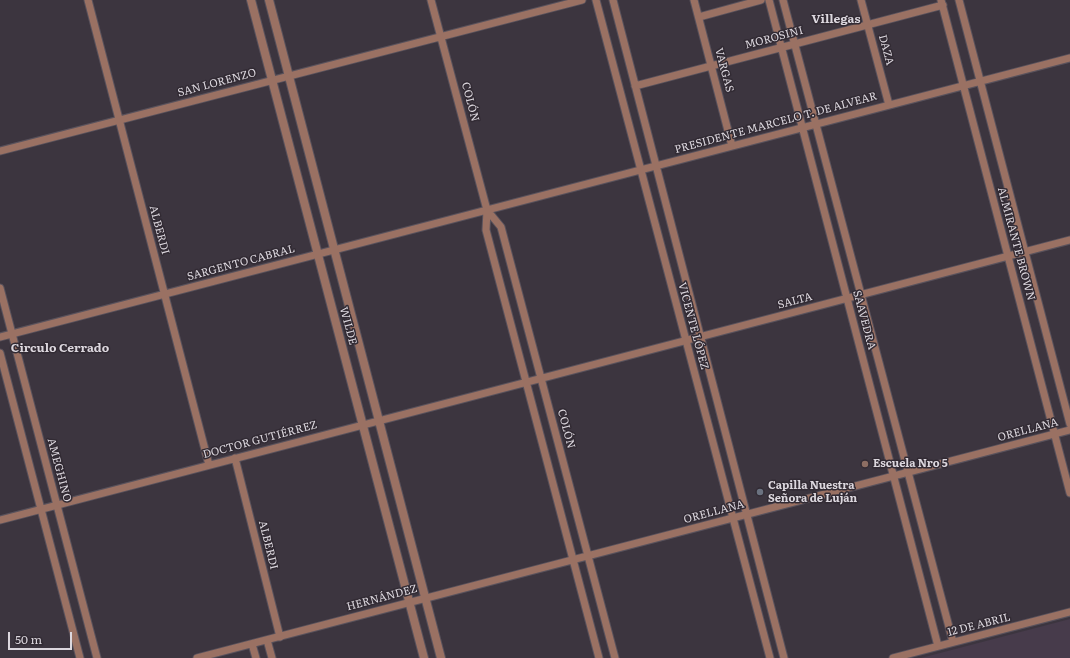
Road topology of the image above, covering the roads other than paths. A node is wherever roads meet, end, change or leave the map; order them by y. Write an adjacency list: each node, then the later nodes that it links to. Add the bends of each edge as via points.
1 (88, 0): 28 (street, ALBERDI)
2 (251, 0): 23 (street, WILDE)
3 (269, 0): 22 (street, WILDE)
4 (431, 0): 17 (street, COLÓN)
5 (582, 0): 17 (street, SAN LORENZO)
6 (596, 0): 34 (street, VICENTE LÓPEZ)
7 (613, 0): 26 (street, VICENTE LÓPEZ)
8 (694, 0): 15 (street, VARGAS)
9 (761, 0): 15 (street)
10 (769, 0): 19 (street, SAAVEDRA)
11 (783, 0): 18 (street, SAAVEDRA)
12 (862, 0): 16 (street, DAZA)
13 (959, 0): 24 (street, ALMIRANTE BROWN)
14 (942, 2): 16 (street, MOROSINI); 25 (street, ALMIRANTE BROWN)
15 (699, 17): 21 (street, VARGAS)
16 (868, 24): 18 (street, MOROSINI); 27 (street, DAZA)
17 (441, 36): 22 (street, SAN LORENZO); 35 (street, COLÓN)
18 (795, 44): 19 (street, MOROSINI); 29 (street, SAAVEDRA)
19 (781, 47): 21 (street, MOROSINI); 30 (street, SAAVEDRA)
20 (1070, 58): 24 (street, PRESIDENTE MARCELO T. DE ALVEAR)
21 (712, 66): 26 (street, MOROSINI); 31 (street, VARGAS)
22 (289, 75): 23 (street, SAN LORENZO); 37 (street, WILDE)
23 (272, 80): 28 (street, SAN LORENZO); 39 (street, WILDE)
24 (980, 81): 25 (street, PRESIDENTE MARCELO T. DE ALVEAR); 38 (street, ALMIRANTE BROWN)
25 (963, 85): 27 (street, PRESIDENTE MARCELO T. DE ALVEAR); 40 (street, ALMIRANTE BROWN)
26 (635, 86): 33 (street, VICENTE LÓPEZ)
27 (889, 105): 29 (street, PRESIDENTE MARCELO T. DE ALVEAR)
28 (119, 120): 32 (street, SAN LORENZO); 42 (street, ALBERDI)
29 (816, 124): 30 (street, PRESIDENTE MARCELO T. DE ALVEAR); 43 (street, SAAVEDRA)
30 (802, 128): 31 (street, PRESIDENTE MARCELO T. DE ALVEAR); 44 (street, SAAVEDRA)
31 (732, 146): 33 (street, PRESIDENTE MARCELO T. DE ALVEAR)
32 (0, 151)
33 (656, 166): 34 (street, PRESIDENTE MARCELO T. DE ALVEAR); 47 (street, VICENTE LÓPEZ)
34 (641, 170): 35 (street, PRESIDENTE MARCELO T. DE ALVEAR); 48 (street, VICENTE LÓPEZ)
35 (487, 210): 37 (street, SARGENTO CABRAL); 50 (street, COLÓN, via 501,227); 51 (street, COLÓN, via 486,230)
36 (1070, 240): 38 (street, SALTA)
37 (334, 250): 39 (street, SARGENTO CABRAL); 52 (street, WILDE)
38 (1025, 252): 40 (street, SALTA); 53 (street, ALMIRANTE BROWN)
39 (318, 254): 42 (street, SARGENTO CABRAL); 54 (street, WILDE)
40 (1008, 256): 43 (street, SALTA); 56 (street, ALMIRANTE BROWN)
41 (0, 288): 45 (street, AMEGHINO)
42 (164, 294): 45 (street, SARGENTO CABRAL); 58 (street, ALBERDI)
43 (861, 295): 44 (street, SALTA); 59 (street, SAAVEDRA)
44 (847, 298): 47 (street, SALTA); 60 (street, SAAVEDRA)
45 (12, 334): 46 (street, SARGENTO CABRAL); 62 (street, AMEGHINO)
46 (0, 337)
47 (700, 337): 48 (street, SALTA); 64 (street, VICENTE LÓPEZ)
48 (686, 340): 50 (street, SALTA); 65 (street, VICENTE LÓPEZ)
49 (0, 353): 63 (street)
50 (541, 378): 51 (street, SALTA); 67 (street, COLÓN)
51 (526, 382): 52 (street, DOCTOR GUTIÉRREZ); 68 (street, COLÓN)
52 (379, 420): 54 (street, DOCTOR GUTIÉRREZ); 69 (street, WILDE)
53 (1070, 424)
54 (363, 425): 57 (street, DOCTOR GUTIÉRREZ); 70 (street, WILDE)
55 (1070, 430): 56 (street, ORELLANA)
56 (1055, 434): 59 (street, ORELLANA); 61 (street, ALMIRANTE BROWN)
57 (235, 458): 58 (street, DOCTOR GUTIÉRREZ); 72 (street, ALBERDI)
58 (209, 465): 62 (street, DOCTOR GUTIÉRREZ)
59 (908, 473): 60 (street, ORELLANA); 74 (street, SAAVEDRA)
60 (894, 476): 64 (street, ORELLANA); 76 (street, SAAVEDRA)
61 (1070, 493)
62 (57, 505): 63 (street, DOCTOR GUTIÉRREZ); 78 (street, AMEGHINO)
63 (41, 509): 66 (street, DOCTOR GUTIÉRREZ); 77 (street)
64 (746, 515): 65 (street, ORELLANA); 87 (street, VICENTE LÓPEZ)
65 (733, 518): 67 (street, ORELLANA); 86 (street, VICENTE LÓPEZ)
66 (0, 520)
67 (588, 556): 68 (street, ORELLANA); 85 (street, COLÓN)
68 (573, 560): 69 (street, HERNÁNDEZ); 84 (street, COLÓN)
69 (426, 598): 70 (street, HERNÁNDEZ); 83 (street, WILDE)
70 (409, 603): 72 (street, HERNÁNDEZ); 82 (street, WILDE)
71 (1070, 612): 74 (street, 12 DE ABRIL)
72 (280, 636): 73 (street, HERNÁNDEZ)
73 (267, 640): 75 (street, HERNÁNDEZ); 81 (street)
74 (953, 642): 76 (street, 12 DE ABRIL)
75 (252, 644): 79 (street, HERNÁNDEZ); 80 (street)
76 (938, 646): 88 (street, 12 DE ABRIL)
77 (80, 658)
78 (97, 658)
79 (197, 658)
80 (256, 658)
81 (272, 658)
82 (424, 658)
83 (441, 658)
84 (599, 658)
85 (615, 658)
86 (770, 658)
87 (784, 658)
88 (893, 658)

